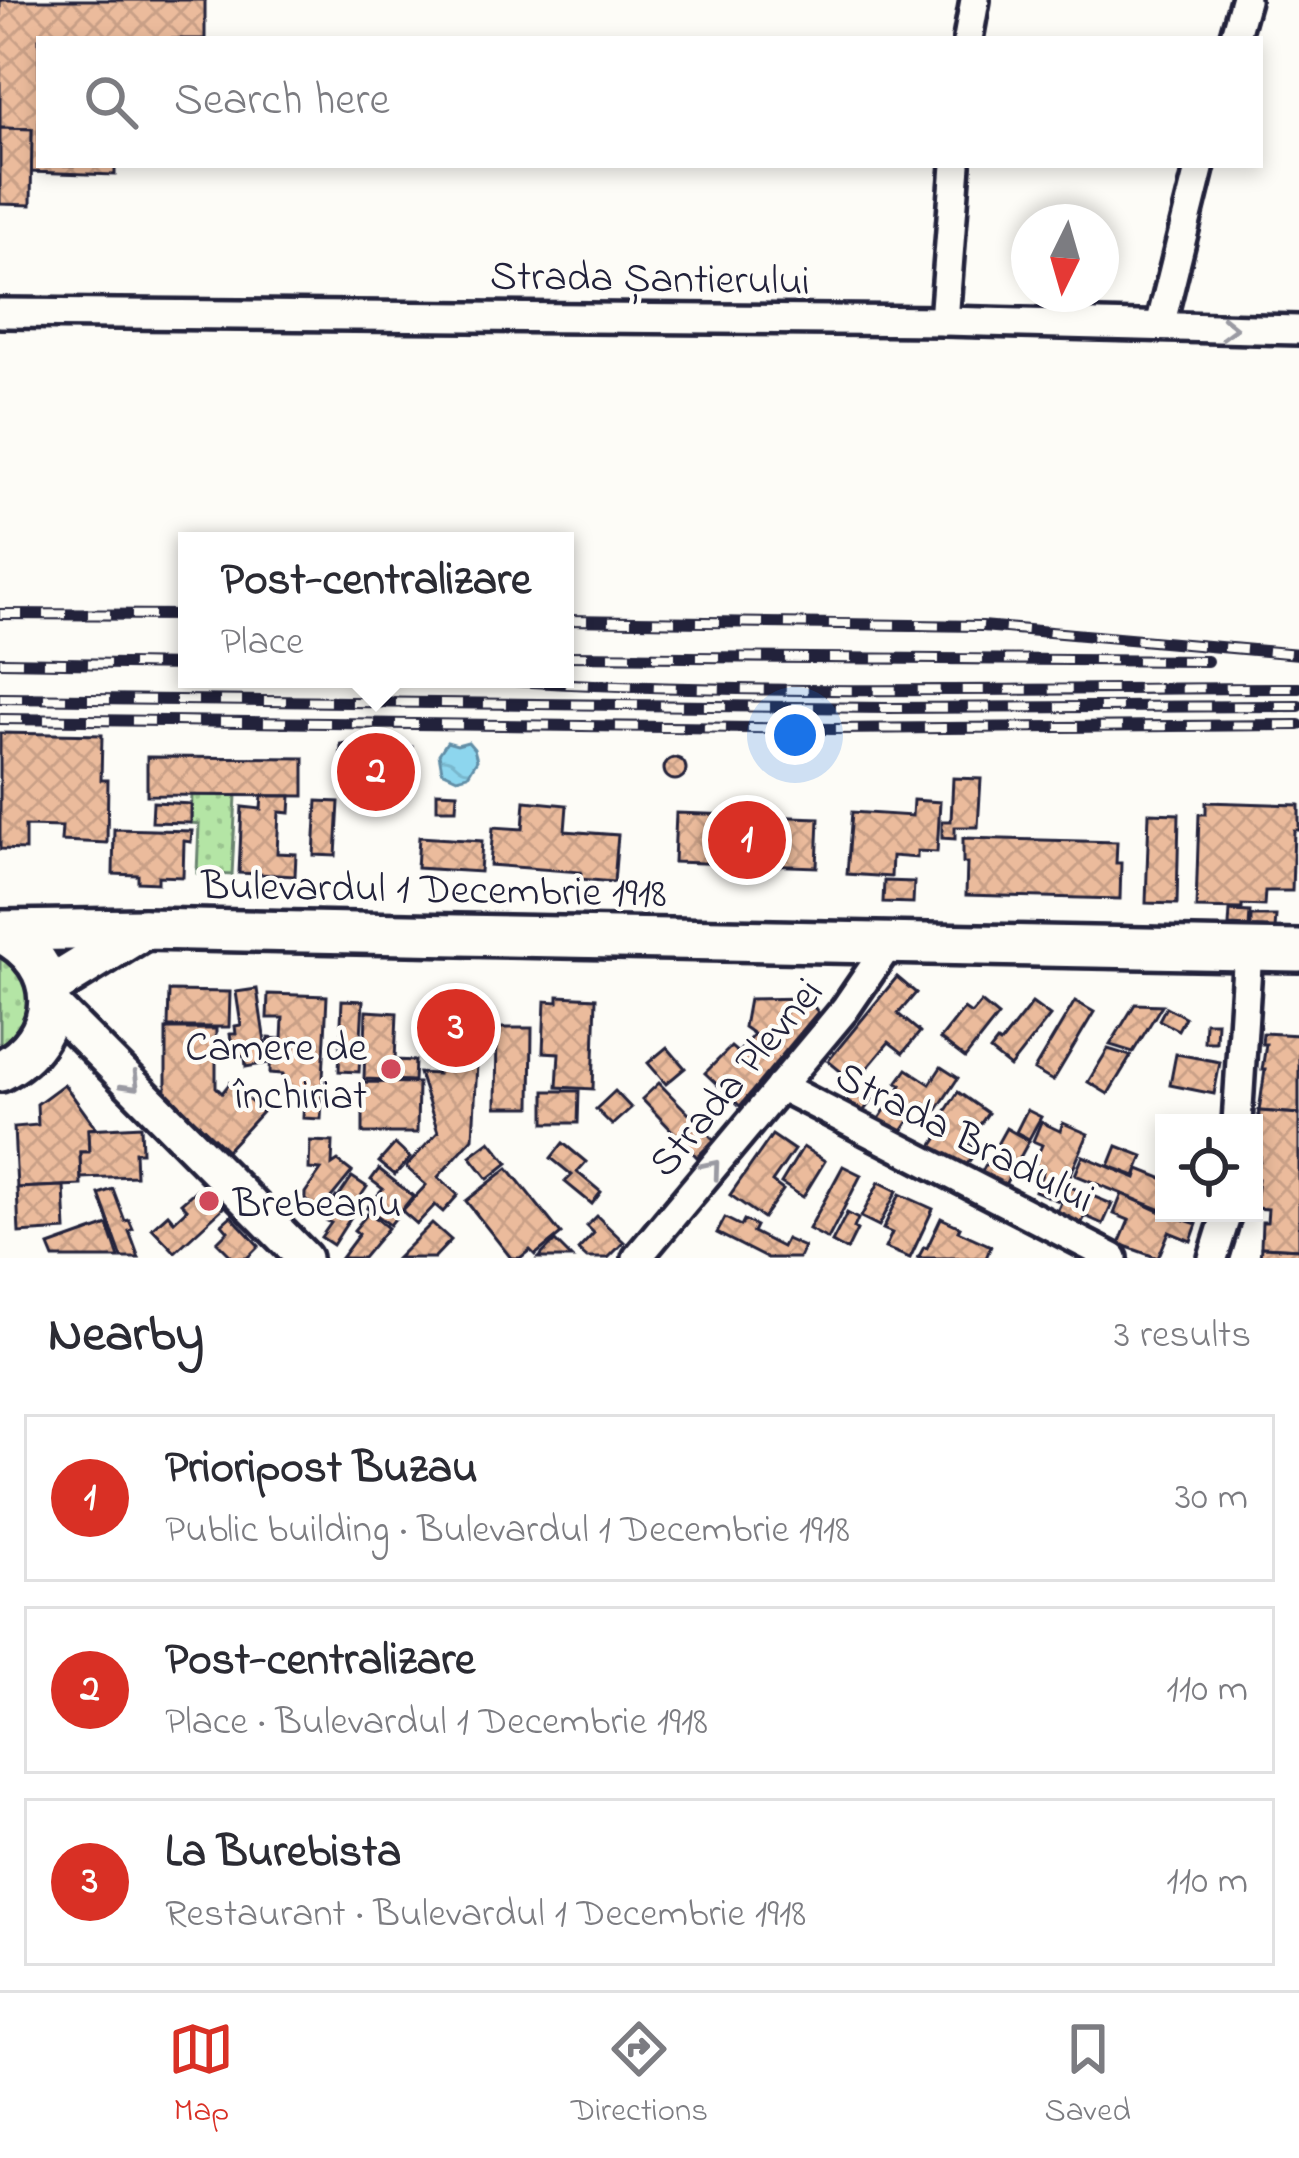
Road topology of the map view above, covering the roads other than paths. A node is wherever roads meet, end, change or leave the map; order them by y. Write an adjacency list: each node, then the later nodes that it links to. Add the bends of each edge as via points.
1 (975, 0): 2 (street)
2 (969, 36)
3 (956, 168): 6 (street)
4 (1199, 168): 7 (street)
5 (0, 313): 6 (street, Strada Șantierului)
6 (944, 321): 7 (street, Strada Șantierului)
7 (1160, 326): 8 (street, Strada Șantierului, one-way to 8)
8 (1299, 329)
9 (144, 929): 10 (main road, Bulevardul 1 Decembrie 1918); 11 (main road, Bulevardul 1 Decembrie 1918); 14 (main road, Bulevardul 1 Decembrie 1918)
10 (0, 931): 14 (main road, via 31,952)
11 (890, 943): 12 (main road, Bulevardul 1 Decembrie 1918); 16 (street, Strada Plevnei)
12 (1248, 950): 13 (main road, Bulevardul 1 Decembrie 1918); 17 (street)
13 (1299, 951)
14 (48, 994): 15 (main road, via 40,1037); 19 (street, one-way to 19)
15 (0, 1071)
16 (780, 1086): 20 (street, Strada Plevnei, one-way to 16); 21 (street, Strada Bradului)
17 (1238, 1114)
18 (1224, 1222): 22 (street)
19 (304, 1258)
20 (637, 1258)
21 (1113, 1258)
22 (1214, 1258)

